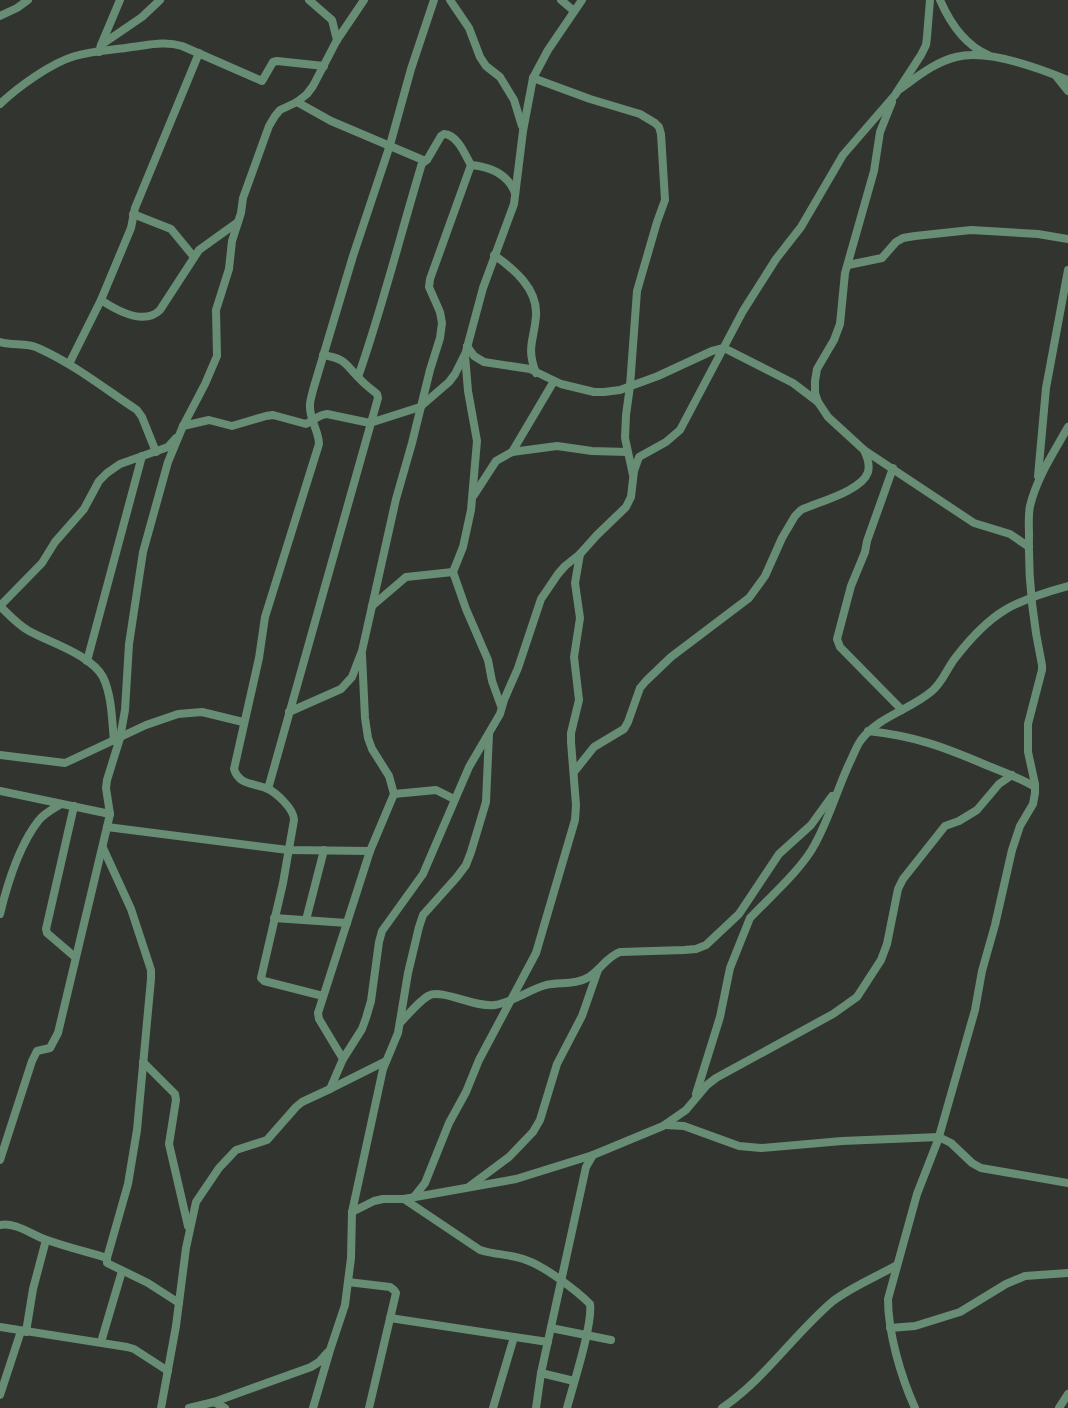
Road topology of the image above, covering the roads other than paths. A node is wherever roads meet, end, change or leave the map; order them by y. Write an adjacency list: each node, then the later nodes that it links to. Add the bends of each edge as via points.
1 (28, 0): 14 (street)
2 (120, 0): 16 (street)
3 (160, 0): 16 (street)
4 (309, 0): 15 (street, via 332,20)
5 (364, 0): 12 (street)
6 (434, 0): 28 (street)
7 (450, 0): 27 (street, via 469,28 480,57 500,77 514,100)
8 (561, 0): 13 (street)
9 (582, 0): 13 (street)
10 (930, 0): 24 (street, via 926,45)
11 (940, 0): 18 (street, via 962,36)
12 (360, 4): 15 (street)
13 (574, 11): 21 (street)
14 (0, 16)
15 (337, 40): 19 (street)
16 (100, 48): 17 (street, via 168,43); 26 (street, via 53,65)
17 (199, 53): 19 (street, via 262,81 273,62 277,61); 32 (street)
18 (995, 58): 20 (street); 24 (street, via 956,57 930,69)
19 (324, 66): 25 (street, via 307,94)
20 (1055, 75): 22 (street); 23 (street)
21 (534, 78): 27 (street); 49 (street, via 640,114 659,127 665,200 637,291)
22 (1068, 80)
23 (1068, 91)
24 (896, 92): 37 (street, via 880,132 874,171); 42 (street, via 843,155 801,227 776,259 743,312)
25 (296, 102): 28 (street); 33 (street, via 280,110 269,126 243,198)
26 (0, 104)
27 (523, 131): 31 (street)
28 (390, 146): 29 (street); 43 (street)
29 (423, 160): 30 (street, via 427,160 441,136 449,134 458,142); 47 (street)
30 (471, 166): 31 (street, via 504,175); 51 (street, via 428,287 442,324)
31 (516, 196): 35 (street)
32 (133, 214): 36 (street, via 171,229); 39 (street, via 131,228)
33 (238, 222): 36 (street, via 206,244); 54 (street, via 216,310 217,356)
34 (1068, 239): 37 (street, via 971,230 914,236 896,242 882,258)
35 (494, 255): 41 (street); 46 (street, via 520,275 533,298 536,316 530,354)
36 (194, 257): 39 (street, via 155,315 118,312)
37 (848, 266): 50 (street, via 840,324 817,369 815,393)
38 (1068, 270): 63 (street, via 1046,388)
39 (101, 300): 45 (street)
40 (0, 342): 45 (street, via 28,344)
41 (467, 346): 44 (street); 46 (street, via 479,360)
42 (724, 348): 49 (street); 50 (street, via 793,383); 62 (street, via 680,430 639,457)
43 (323, 355): 47 (street, via 341,360); 52 (street, via 310,405)
44 (465, 355): 51 (street, via 449,382); 64 (street, via 476,441)
45 (69, 364): 57 (street, via 140,413)
46 (536, 372): 48 (street)
47 (358, 377): 53 (street, via 377,394)
48 (554, 381): 49 (street, via 594,392); 58 (street)
49 (630, 386): 59 (street, via 625,427)
50 (818, 402): 56 (street, via 828,417)
51 (420, 408): 53 (street); 71 (street)
52 (313, 419): 53 (street, via 327,414); 54 (street, via 301,424 273,415 232,426 209,420); 77 (street, via 319,444 265,617 259,658)
53 (370, 423): 76 (street)
54 (183, 427): 57 (street, via 168,447); 80 (street, via 168,462 143,552 129,644 126,699)
55 (1068, 427): 63 (street)
56 (864, 450): 61 (street); 82 (street, via 868,464 863,481 801,510 795,516 765,576 748,598 671,657 640,688 624,729 594,747)
57 (156, 452): 60 (street)
58 (512, 452): 59 (street, via 557,446); 64 (street, via 496,461)
59 (627, 452): 62 (street)
60 (142, 456): 70 (street, via 106,473 84,509 42,562); 73 (street)
61 (893, 468): 65 (street, via 974,523 1010,534); 75 (street, via 851,586 837,639 840,647)
62 (634, 479): 66 (street, via 626,507)
63 (1038, 483): 65 (street, via 1030,508)
64 (472, 498): 67 (street, via 463,547)
65 (1029, 547): 69 (street)
66 (580, 554): 74 (street, via 558,574 541,599); 82 (street, via 575,583 580,611 574,649 579,700 571,733)
67 (453, 572): 71 (street, via 406,578); 74 (street, via 488,660)
68 (1068, 586): 69 (street)
69 (1031, 597): 75 (street, via 980,627 934,690); 85 (street, via 1042,665 1028,724 1028,752)
70 (0, 606): 73 (street, via 28,630)
71 (372, 606): 72 (street)
72 (362, 650): 76 (street, via 347,684); 88 (street, via 368,738 389,776)
73 (87, 661): 80 (street, via 97,668 109,693)
74 (502, 706): 79 (street)
75 (902, 710): 78 (street)
76 (289, 712): 86 (street)
77 (243, 722): 80 (street, via 202,712 183,713 146,725); 86 (street, via 235,774 246,783)
78 (868, 731): 83 (street, via 929,742); 84 (street, via 856,748)
79 (489, 732): 89 (street); 107 (street, via 482,819 466,865 423,915 408,973)
80 (117, 740): 81 (street, via 61,764); 92 (street, via 106,788)
81 (0, 755)
82 (574, 772): 106 (street, via 575,820 542,938)
83 (1012, 775): 85 (street); 112 (street, via 999,784 977,810 945,826 903,879 881,960 857,997 834,1014 729,1070 707,1085)
84 (839, 787): 104 (street, via 811,825 779,854 739,914 706,945 684,950 620,952 612,955); 112 (street, via 822,831 807,857 750,918 730,968 709,1057)
85 (1035, 788): 114 (street, via 1033,804 1010,856 974,1010)
86 (268, 789): 95 (street, via 294,814)
87 (0, 791): 90 (street)
88 (394, 794): 89 (street, via 436,790); 97 (street)
89 (454, 800): 108 (street, via 423,874 382,931 366,1018)
90 (61, 804): 91 (street); 98 (street, via 46,813 32,830)
91 (74, 806): 92 (street); 103 (street, via 46,929)
92 (110, 814): 93 (street)
93 (107, 827): 94 (street); 95 (street)
94 (103, 848): 103 (street); 110 (street, via 131,909 150,970)
95 (288, 850): 96 (street); 100 (street)
96 (324, 850): 97 (street); 101 (street)
97 (370, 851): 102 (street)
98 (1, 905): 99 (street)
99 (0, 914)
100 (274, 918): 101 (street); 105 (street, via 261,978)
101 (306, 920): 102 (street)
102 (347, 923): 105 (street)
103 (75, 957): 116 (street, via 58,1033 50,1048 35,1054)
104 (598, 969): 106 (street, via 584,980 546,985); 118 (street, via 582,1016 557,1064 540,1120 509,1157)
105 (323, 996): 108 (street, via 318,1013 320,1019)
106 (511, 1001): 107 (street, via 486,1006 432,994); 119 (street, via 442,1138 425,1183)
107 (400, 1023): 109 (street)
108 (344, 1059): 111 (street)
109 (386, 1061): 111 (street); 121 (street)
110 (143, 1062): 123 (street, via 175,1094 169,1144); 125 (street, via 128,1184)
111 (330, 1089): 123 (street, via 302,1102 268,1140 241,1147 229,1156 201,1192)
112 (694, 1101): 113 (street)
113 (663, 1126): 114 (street, via 684,1126 739,1146 755,1148); 115 (street)
114 (939, 1137): 117 (street, via 981,1168); 126 (street, via 916,1194)
115 (593, 1155): 118 (street, via 516,1179); 129 (street, via 586,1167)
116 (0, 1160)
117 (1068, 1183)
118 (469, 1188): 119 (street)
119 (414, 1197): 120 (street)
120 (404, 1199): 121 (street, via 383,1198); 129 (street, via 480,1250 525,1259)
121 (352, 1212): 130 (street)
122 (0, 1225): 124 (street, via 14,1226)
123 (189, 1230): 131 (street)
124 (46, 1240): 125 (street); 136 (street)
125 (107, 1258): 127 (street, via 107,1263)
126 (897, 1265): 135 (street, via 888,1298); 157 (street, via 833,1302 772,1365)
127 (122, 1271): 131 (street); 140 (street)
128 (1068, 1273): 135 (street, via 1025,1276 960,1312 915,1326)
129 (561, 1281): 134 (street); 137 (street, via 590,1304)
130 (348, 1282): 132 (street, via 394,1290); 142 (street, via 342,1317)
131 (179, 1302): 143 (street)
132 (390, 1318): 138 (street); 153 (street)
133 (0, 1327): 136 (street)
134 (551, 1328): 137 (street); 141 (street)
135 (890, 1328): 158 (street)
136 (24, 1331): 140 (street); 147 (street)
137 (586, 1336): 139 (street); 145 (street)
138 (514, 1337): 141 (street); 154 (street)
139 (611, 1340)
140 (101, 1342): 143 (street, via 134,1349)
141 (548, 1342): 144 (street)
142 (330, 1350): 148 (street, via 311,1367); 152 (street)
143 (168, 1371): 149 (street)
144 (541, 1373): 145 (street); 155 (street)
145 (574, 1382): 156 (street)
146 (1068, 1394): 159 (street)
147 (0, 1395)
148 (214, 1402): 150 (street); 151 (street)
149 (161, 1408)
150 (189, 1408)
151 (225, 1408)
152 (313, 1408)
153 (369, 1408)
154 (493, 1408)
155 (536, 1408)
156 (567, 1408)
157 (722, 1408)
158 (914, 1408)
159 (1059, 1408)

